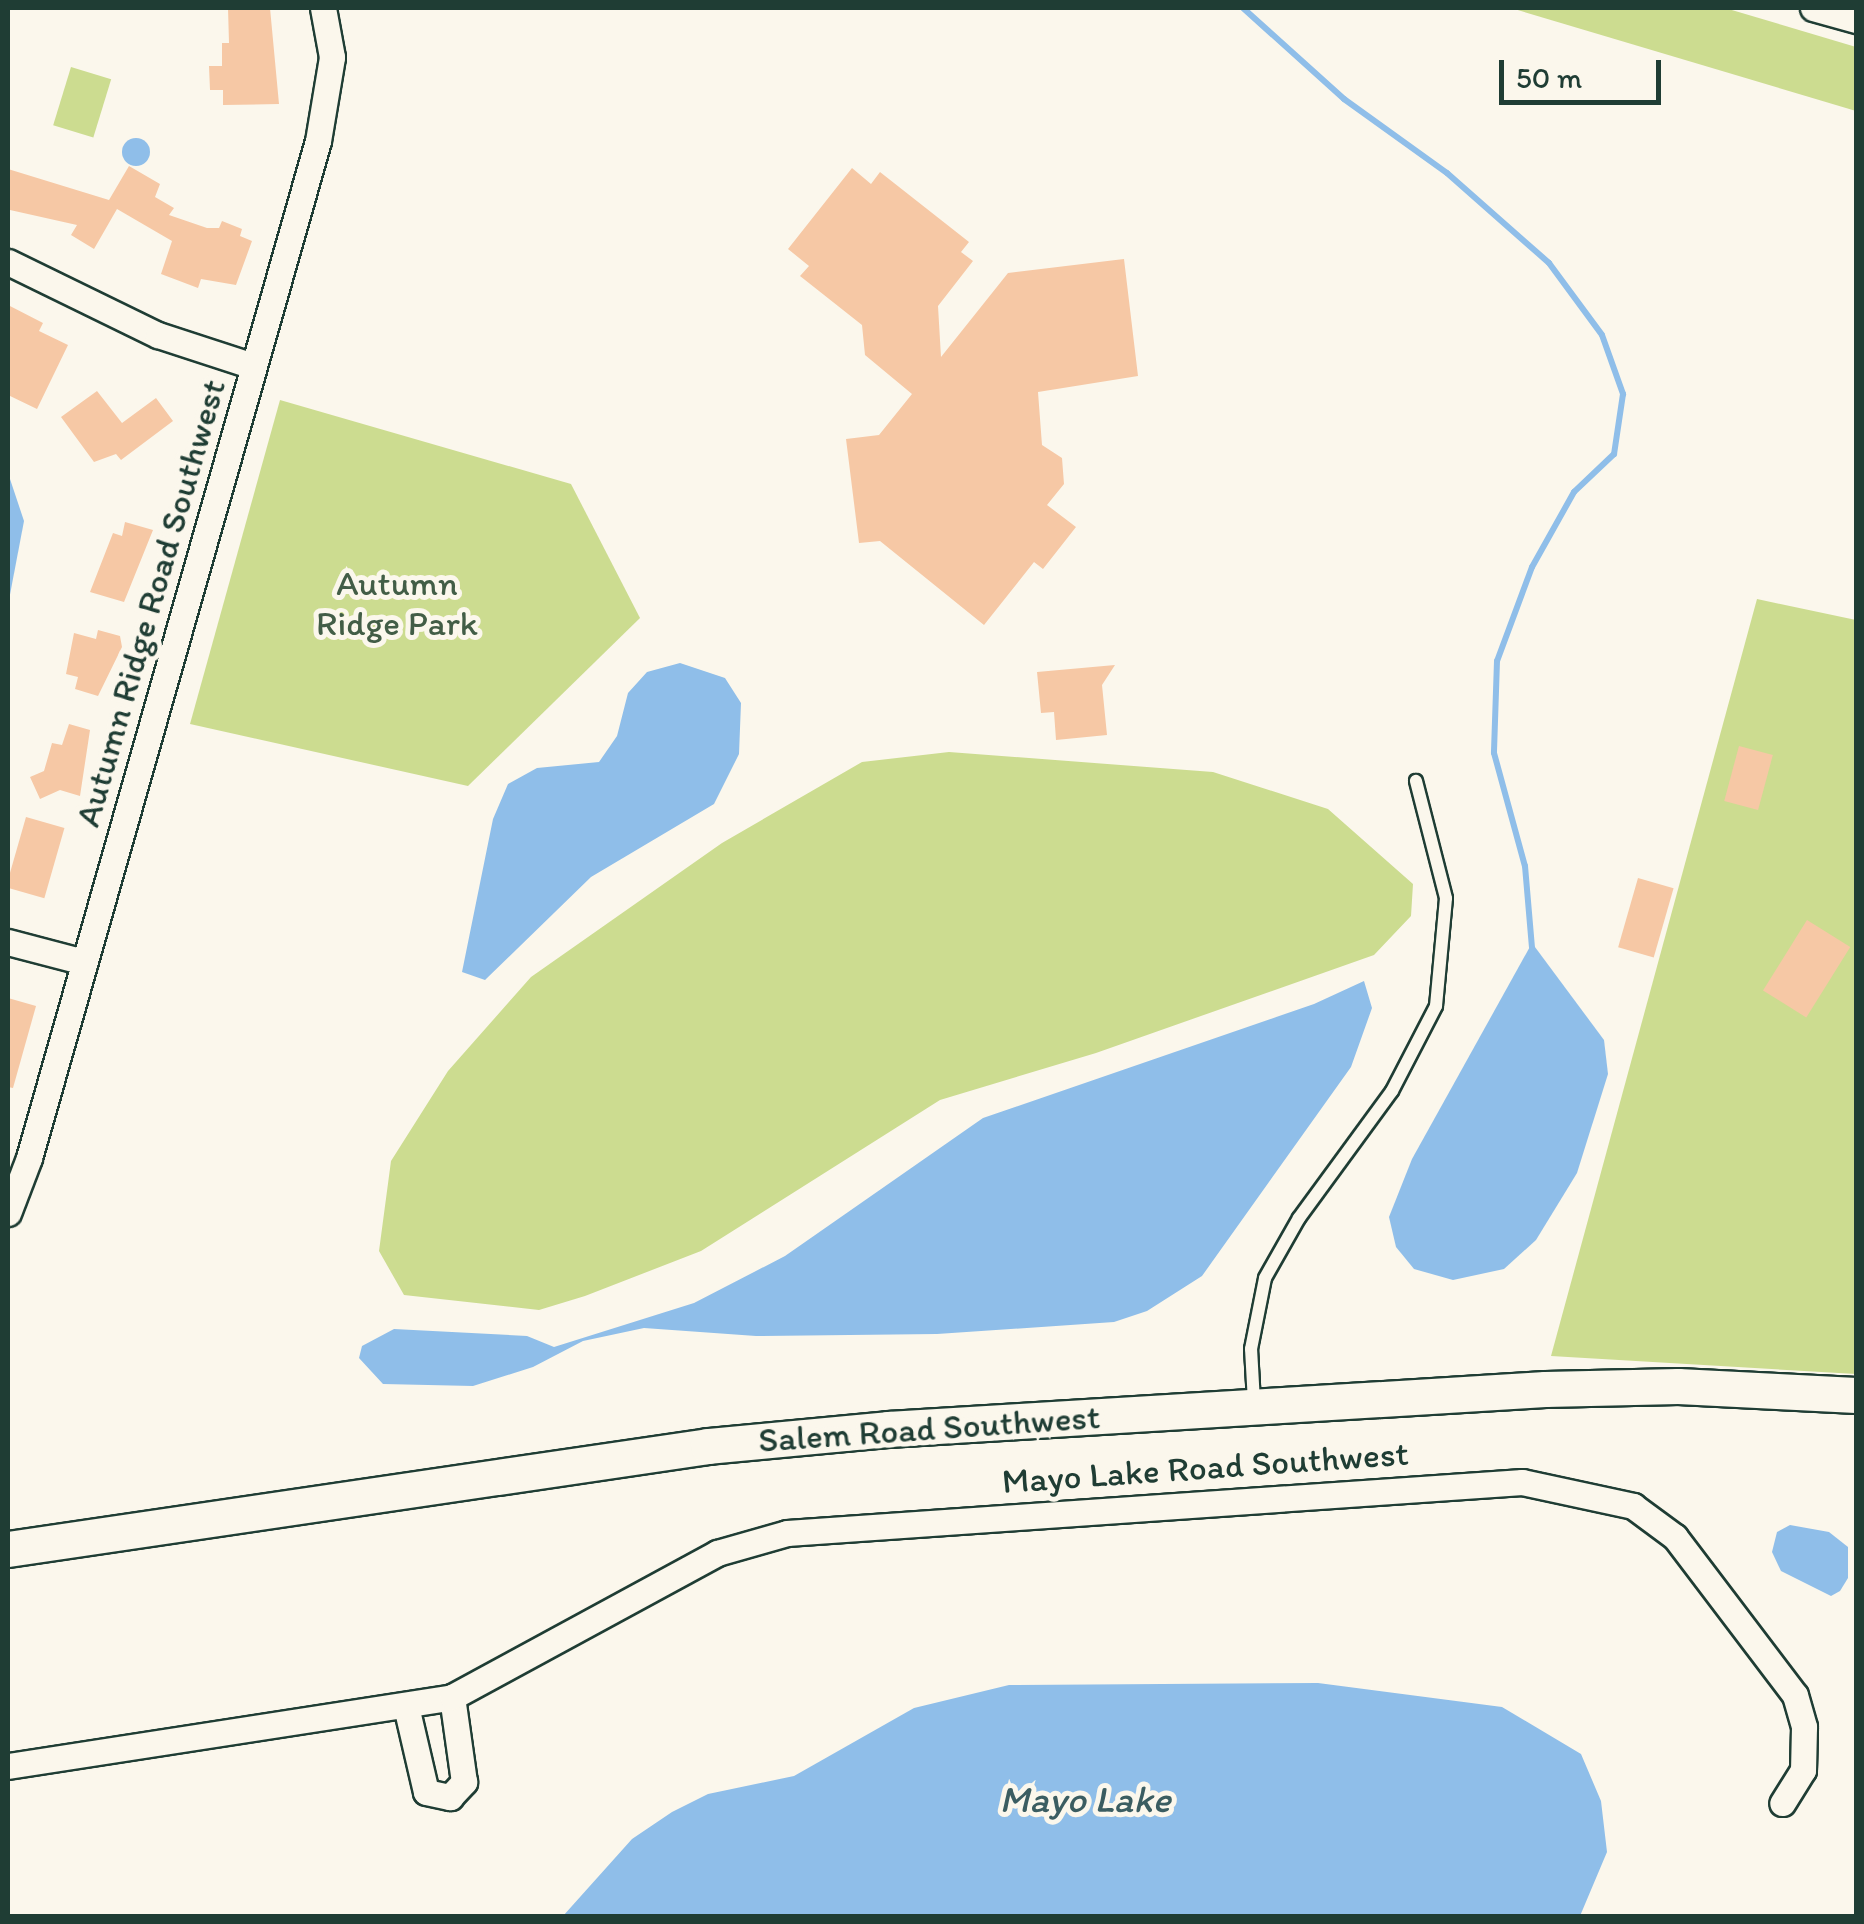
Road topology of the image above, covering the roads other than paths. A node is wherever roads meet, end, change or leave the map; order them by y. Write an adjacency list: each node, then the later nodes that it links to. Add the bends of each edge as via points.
1 (323, 8): 5 (street, Autumn Ridge Road Southwest, via 332,57 328,104)
2 (1813, 8): 3 (street)
3 (1856, 20)
4 (8, 262): 5 (street, via 158,335)
5 (253, 366): 8 (street, Autumn Ridge Road Southwest)
6 (1416, 781): 11 (lane, via 1446,898 1436,1006 1392,1091 1299,1218 1265,1278 1251,1349)
7 (8, 942): 8 (street)
8 (84, 962): 9 (street, Autumn Ridge Road Southwest)
9 (8, 1213)
10 (1856, 1395): 11 (main road, Salem Road Southwest, via 1606,1387)
11 (1254, 1404): 12 (main road, Salem Road Southwest, via 708,1446)
12 (8, 1549)
13 (452, 1697): 14 (street, Mayo Lake Road Southwest); 14 (street, via 464,1782 450,1797 426,1792); 16 (street, Mayo Lake Road Southwest, via 717,1553 788,1533 1522,1482 1634,1506 1676,1538 1795,1695 1804,1726 1803,1770)
14 (406, 1706): 15 (street, Mayo Lake Road Southwest)
15 (8, 1766)
16 (1782, 1803)

